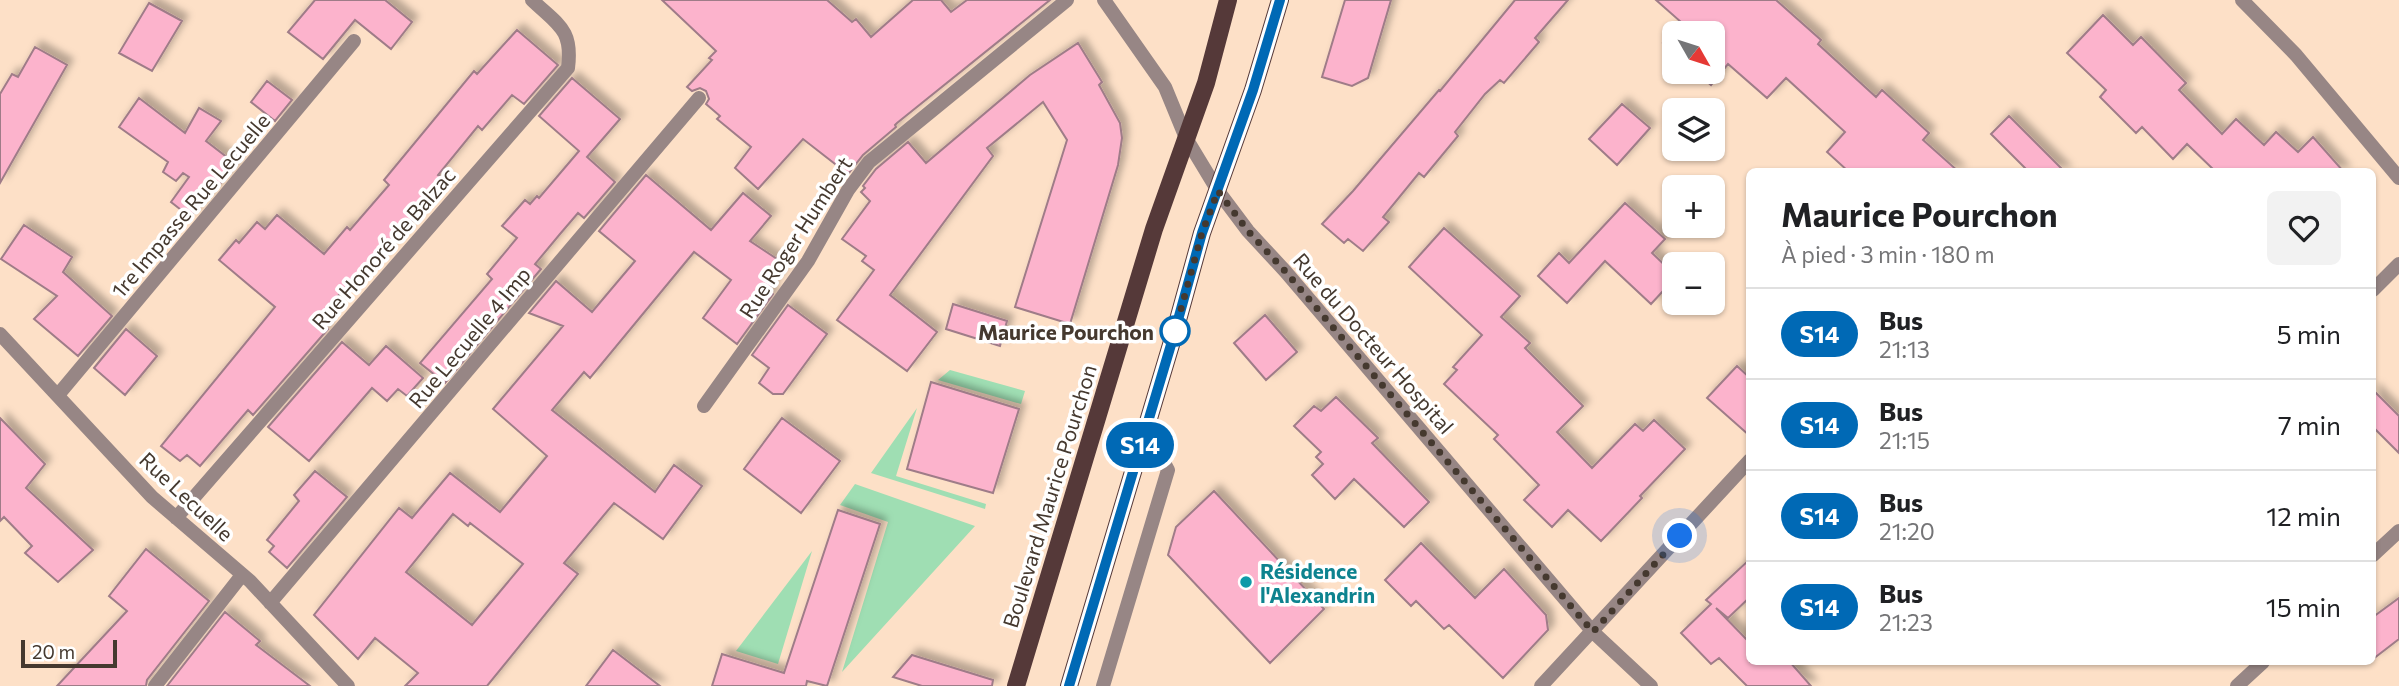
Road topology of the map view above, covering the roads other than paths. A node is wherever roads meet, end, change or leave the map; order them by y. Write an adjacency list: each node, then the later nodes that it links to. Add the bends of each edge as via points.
1 (532, 0): 19 (street, Rue Honoré de Balzac, via 563,29 570,47 568,68)
2 (1067, 0): 16 (street, Rue Roger Humbert, via 869,162 808,261)
3 (1104, 0): 9 (street, Rue du Docteur Hospital, via 1165,87)
4 (1228, 0): 9 (main road, Boulevard Maurice Pourchon)
5 (1280, 0): 11 (main road)
6 (2242, 0): 10 (street, via 2296,55)
7 (354, 41): 15 (street, 1re Impasse Rue Lecuelle)
8 (699, 98): 23 (street, Rue Lecuelle 4 Imp)
9 (1186, 138): 11 (street, Rue du Docteur Hospital); 28 (main road, Boulevard Maurice Pourchon, via 1154,229)
10 (2399, 178)
11 (1218, 191): 17 (main road); 24 (street, Rue du Docteur Hospital)
12 (2399, 264): 13 (street)
13 (2376, 287)
14 (0, 334): 15 (street, Rue Lecuelle)
15 (58, 395): 19 (street, Rue Lecuelle)
16 (704, 406)
17 (1145, 428): 29 (main road); 30 (street, via 1168,470)
18 (1746, 464): 24 (street)
19 (176, 518): 22 (street, Rue Lecuelle)
20 (2399, 530): 21 (street)
21 (2376, 552)
22 (242, 575): 23 (street, Rue Lecuelle); 26 (street)
23 (270, 603): 27 (street, Rue Lecuelle)
24 (1593, 632): 31 (street); 32 (street, Rue du Docteur Hospital)
25 (2260, 665): 33 (street)
26 (155, 686)
27 (348, 686)
28 (1016, 686)
29 (1069, 686)
30 (1102, 686)
31 (1541, 686)
32 (1651, 686)
33 (2237, 686)

